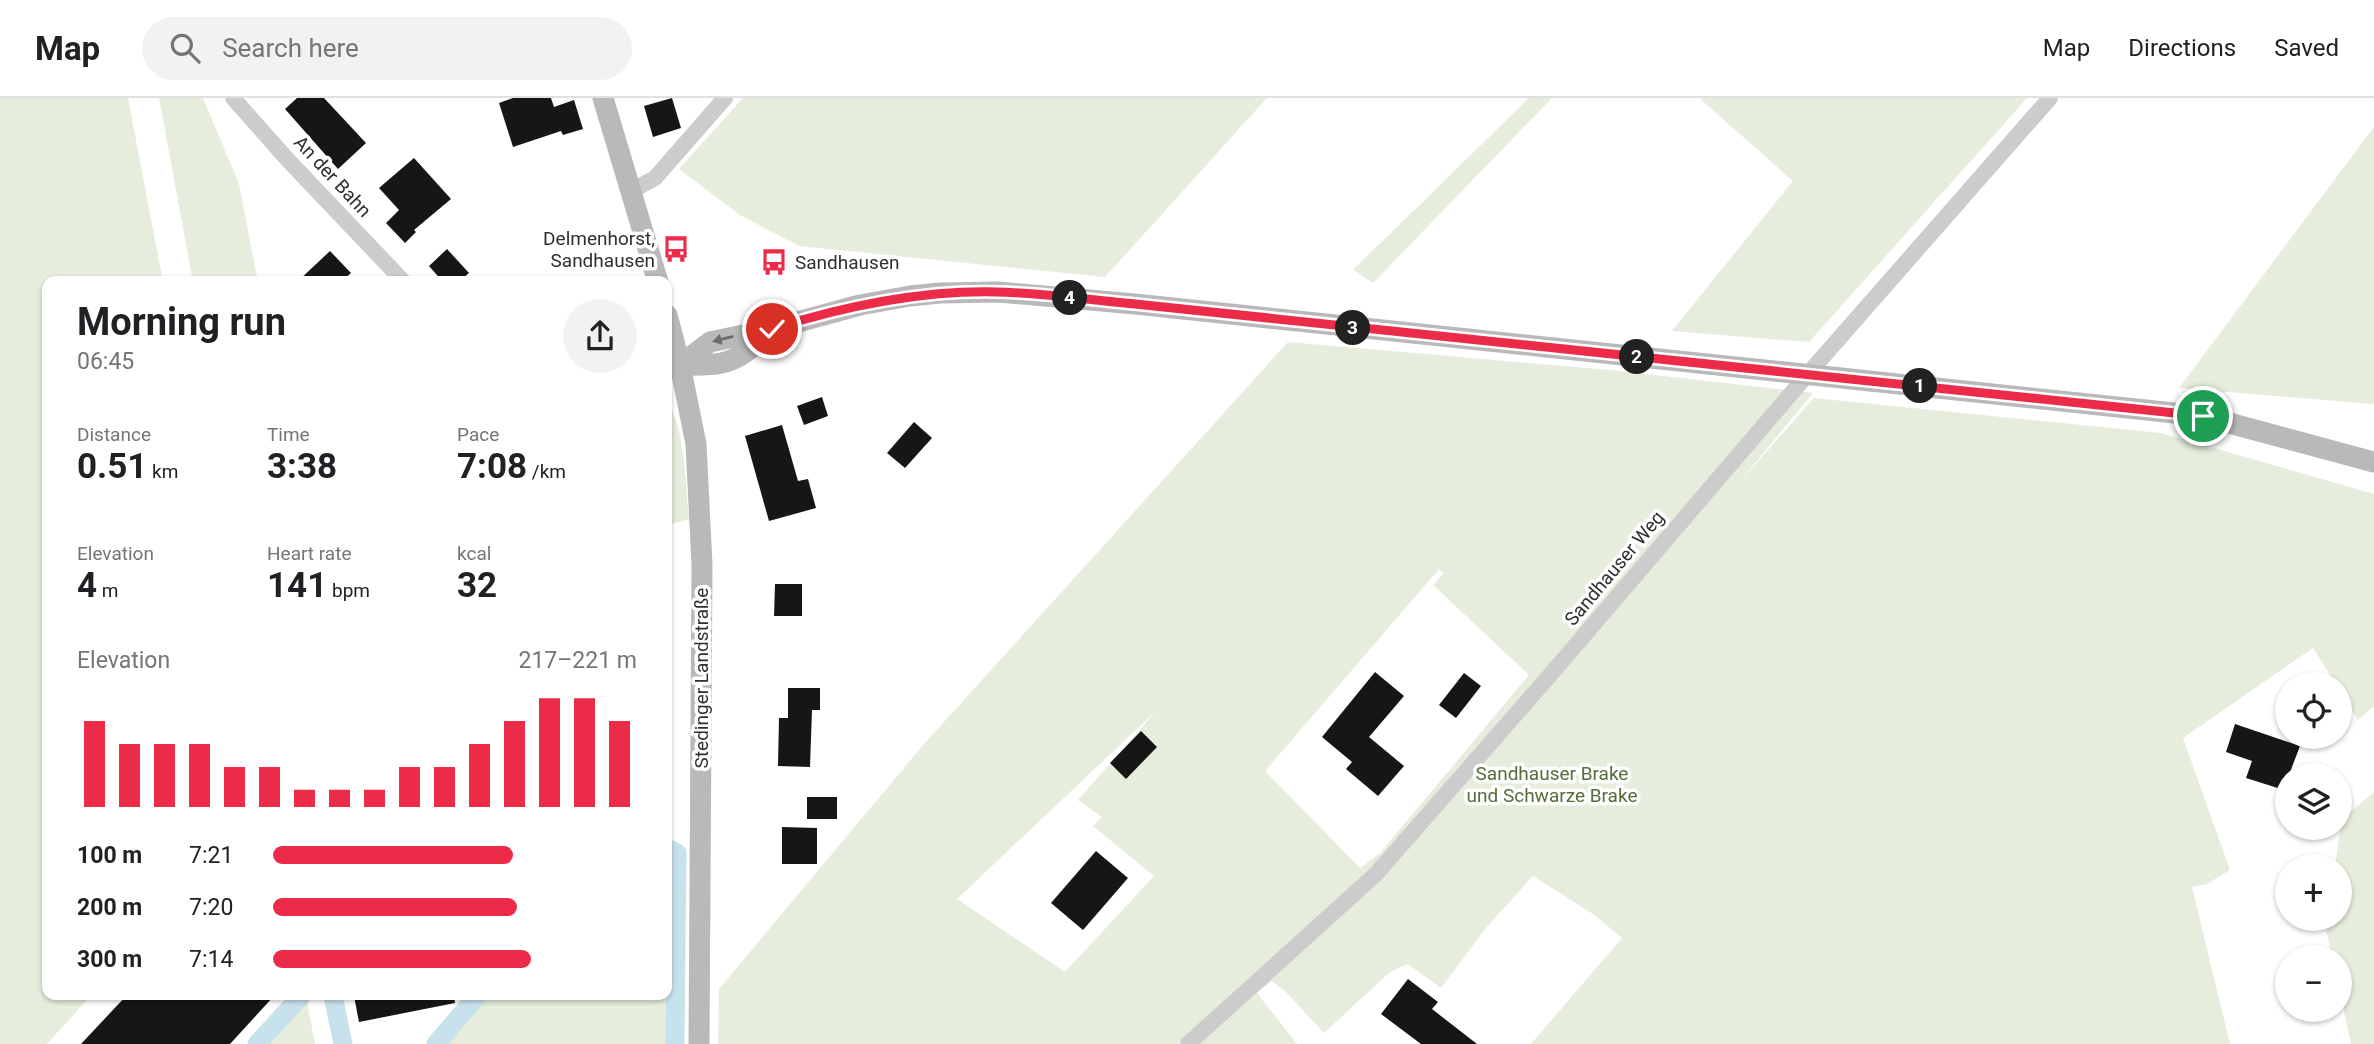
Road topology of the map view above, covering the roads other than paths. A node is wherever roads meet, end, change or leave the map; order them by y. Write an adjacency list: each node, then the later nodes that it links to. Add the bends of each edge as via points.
1 (233, 98): 6 (street, An der Bahn)
2 (603, 98): 5 (main road)
3 (725, 98): 5 (street, via 655,178)
4 (2050, 98): 9 (street, Sandhauser Weg)
5 (631, 191): 7 (main road)
6 (398, 276)
7 (656, 276)
8 (674, 368): 9 (main road, via 710,342 848,307 940,293 998,292); 11 (main road, Stedinger Landstraße, via 696,444 702,565)
9 (1807, 375): 10 (main road, via 2203,416); 12 (street, Sandhauser Weg, via 1376,874)
10 (2374, 461)
11 (699, 1044)
12 (1188, 1044)

